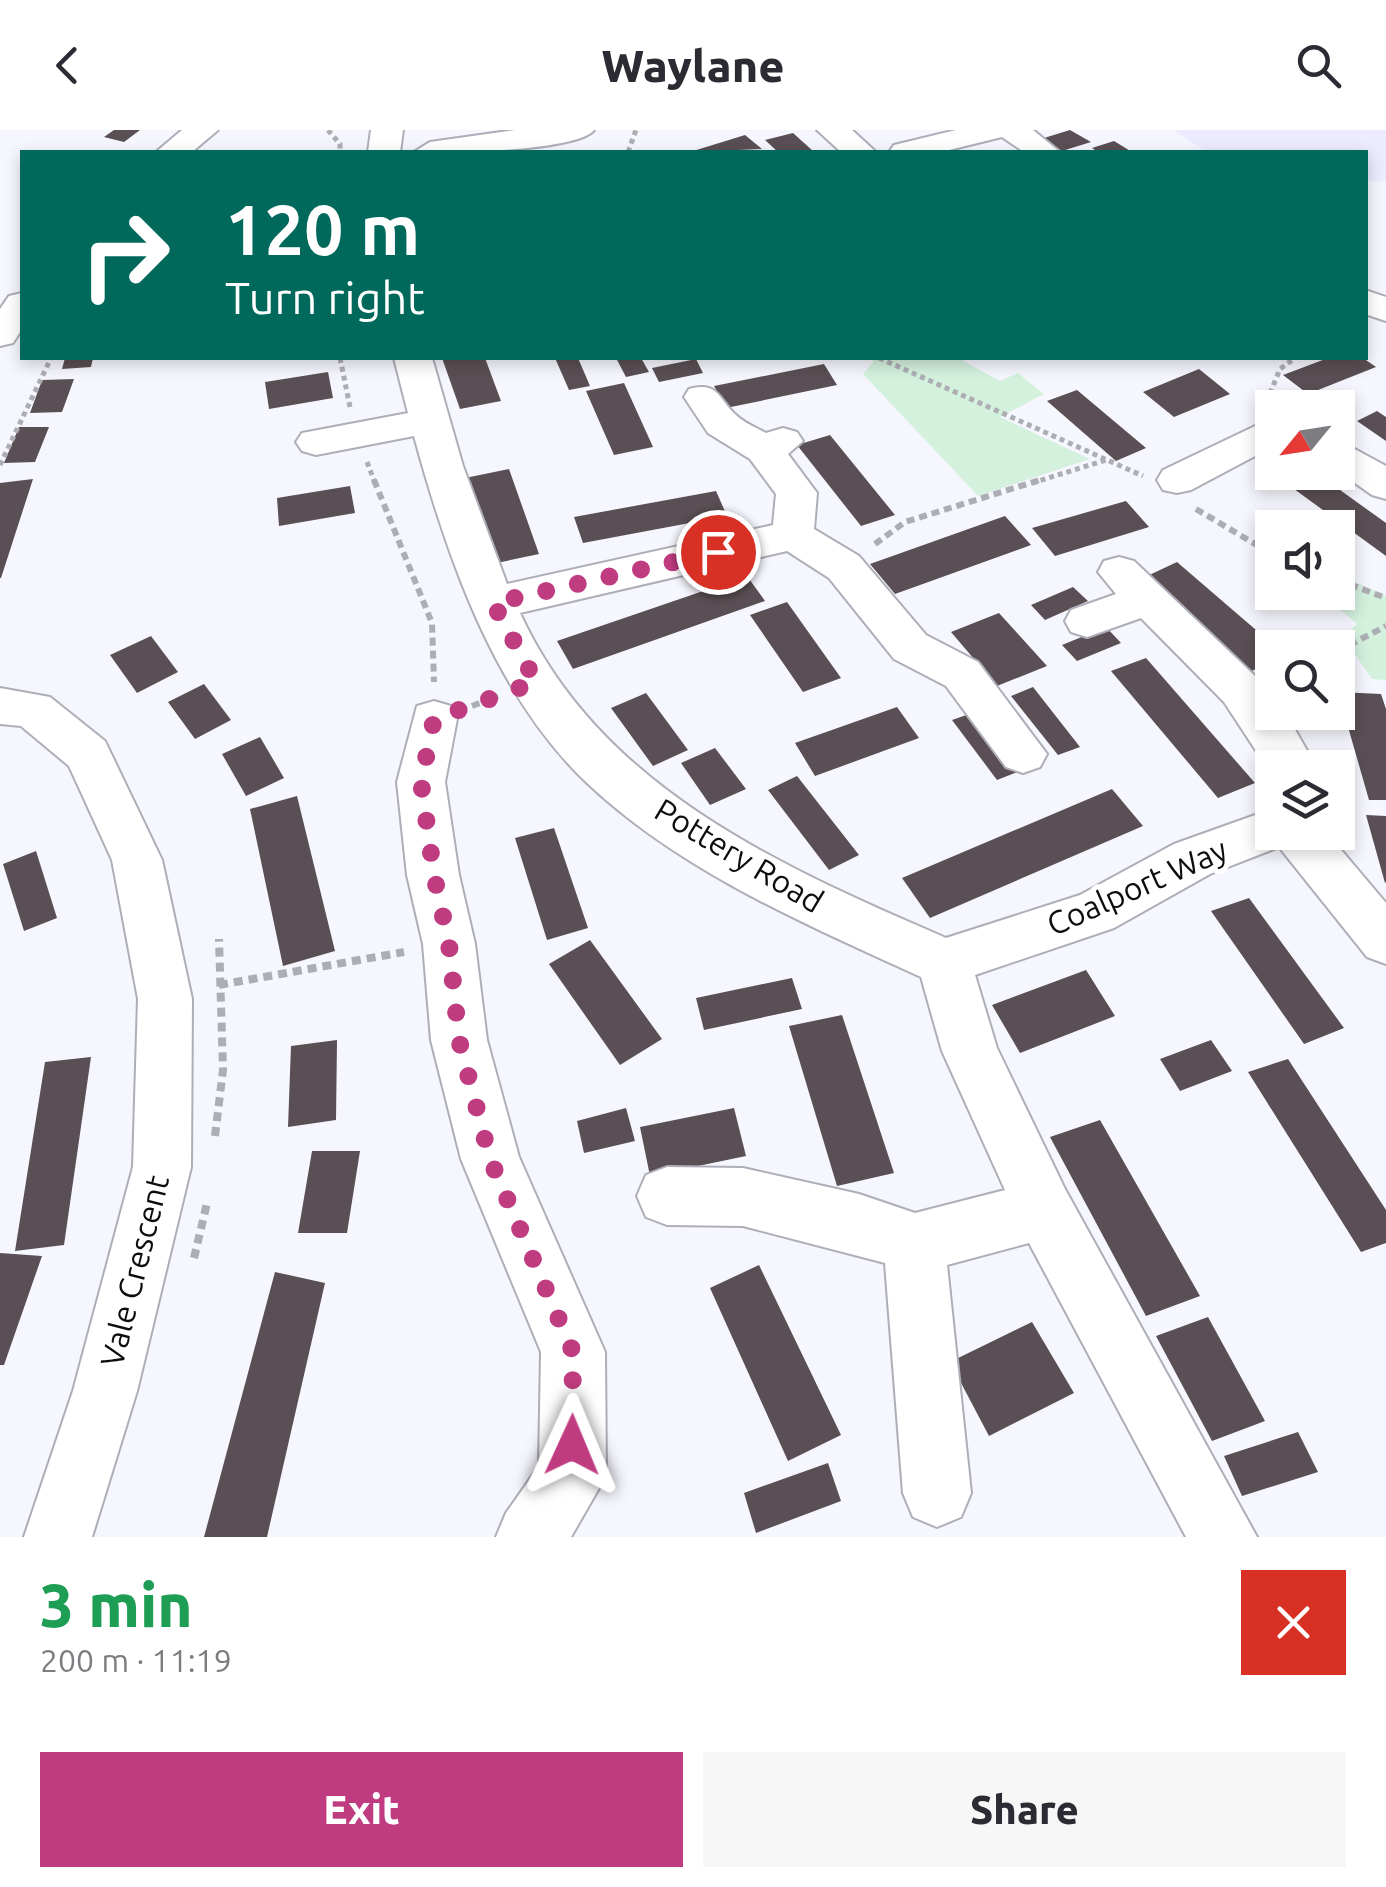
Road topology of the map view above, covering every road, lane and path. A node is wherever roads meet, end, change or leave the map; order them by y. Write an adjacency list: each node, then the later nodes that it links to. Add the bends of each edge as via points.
1 (202, 130): 6 (street)
2 (578, 130): 7 (street)
3 (833, 130): 8 (street)
4 (994, 130): 9 (street)
5 (1012, 130): 10 (street)
6 (175, 150)
7 (443, 150)
8 (858, 150)
9 (912, 150)
10 (1041, 150)
11 (20, 307): 12 (street)
12 (0, 335)
13 (50, 360): 25 (path)
14 (414, 360): 19 (street, Pottery Road)
15 (884, 360): 23 (path)
16 (1292, 360): 17 (path, via 1280,368)
17 (1271, 390)
18 (703, 396): 28 (street, via 722,424 774,445 797,493)
19 (430, 422): 21 (street); 33 (street, Pottery Road, via 458,524)
20 (1255, 441): 27 (street)
21 (316, 444)
22 (360, 444): 40 (path, via 432,622)
23 (1108, 460): 27 (path); 30 (path, via 905,522)
24 (1355, 464): 26 (street)
25 (0, 465)
26 (1386, 485)
27 (1175, 490): 29 (path)
28 (793, 535): 30 (street); 33 (street)
29 (1255, 543)
30 (844, 568): 41 (street, via 910,646 962,674)
31 (1355, 586): 32 (path)
32 (1386, 598)
33 (493, 603): 37 (street, Pottery Road)
34 (1088, 621): 38 (street, via 1134,586)
35 (1386, 626): 36 (path)
36 (1355, 642)
37 (536, 682): 40 (path); 46 (street, Pottery Road, via 598,763 680,828 786,892)
38 (1255, 697)
39 (0, 706): 52 (street, Vale Crescent, via 33,710 88,754 137,860 165,999 162,1167 105,1391)
40 (434, 719): 45 (street, via 421,782)
41 (1023, 754)
42 (1255, 835): 46 (street, Coalport Way, via 1192,859 1096,912)
43 (1311, 850): 44 (street)
44 (1386, 941)
45 (449, 944): 47 (path); 53 (street, via 459,1040 490,1159 573,1352 572,1476)
46 (944, 962): 49 (street, via 970,1052)
47 (222, 984)
48 (667, 1196): 50 (street, via 743,1196)
49 (1044, 1210): 50 (street); 54 (street)
50 (887, 1233): 51 (street, via 918,1319)
51 (937, 1493)
52 (58, 1537)
53 (530, 1537)
54 (1223, 1537)

